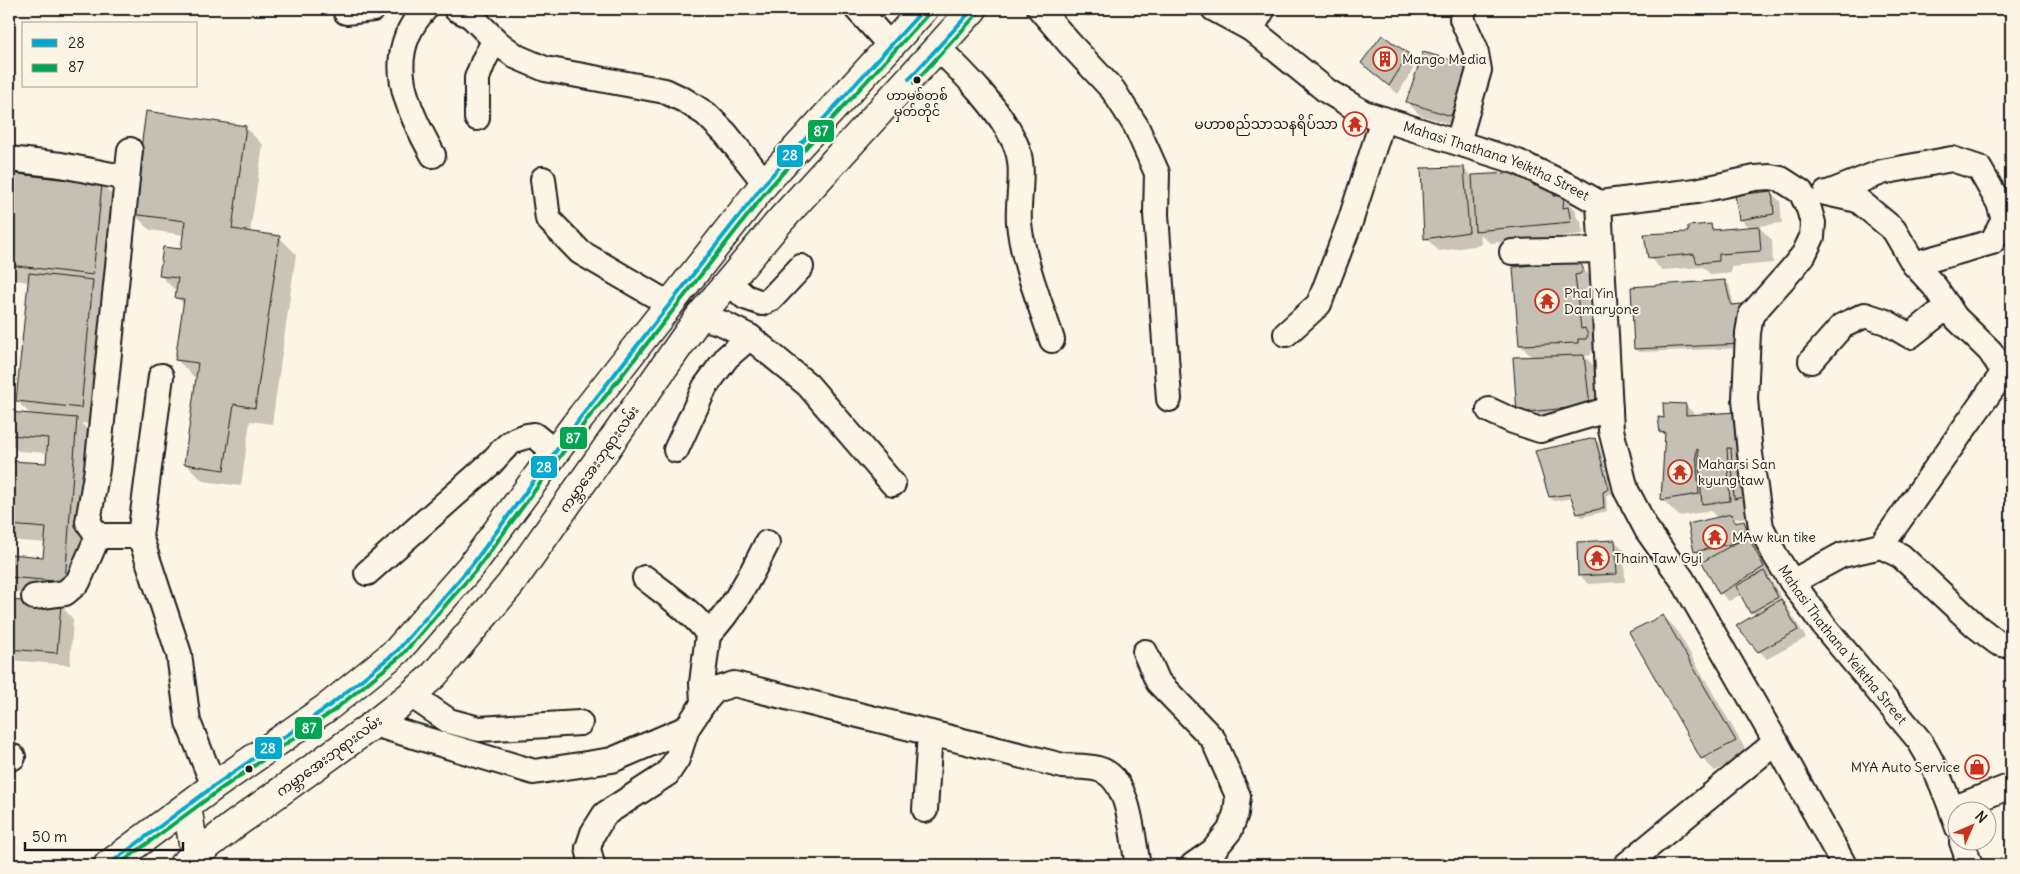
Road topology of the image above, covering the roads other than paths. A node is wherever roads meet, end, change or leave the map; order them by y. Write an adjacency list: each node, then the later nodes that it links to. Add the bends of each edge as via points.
1 (373, 9): 11 (street)
2 (456, 9): 13 (street, via 471,16)
3 (858, 9): 14 (street)
4 (924, 9): 14 (main road)
5 (973, 9): 15 (main road, ကမ္ဘာအေးဘုရားလမ်း)
6 (1040, 9): 42 (street, via 1113,90 1136,126 1157,173 1156,214)
7 (1214, 9): 12 (street, Mahasi Thathana Yeiktha Street)
8 (1263, 9): 12 (street)
9 (1464, 9): 18 (street, via 1462,19 1475,48 1479,70)
10 (416, 10): 20 (street, via 406,34 400,65 407,102)
11 (346, 12)
12 (1251, 29): 17 (street, Mahasi Thathana Yeiktha Street, via 1326,91 1364,113)
13 (495, 40): 16 (street, via 477,78); 24 (street, via 517,57 545,69 666,91 684,100 706,114 726,134)
14 (890, 45): 24 (main road)
15 (937, 47): 32 (main road, ကမ္ဘာအေးဘုရားလမ်း); 38 (street, via 972,81 1014,141 1022,163 1020,223 1025,255)
16 (476, 118)
17 (1383, 119): 18 (street, Mahasi Thathana Yeiktha Street); 36 (street, via 1319,304)
18 (1458, 142): 27 (street, Mahasi Thathana Yeiktha Street, via 1518,162)
19 (130, 150): 22 (street)
20 (433, 155)
21 (9, 160): 22 (street, via 61,165)
22 (127, 178): 50 (street, via 97,469 88,522)
23 (543, 179): 33 (street, via 548,219 580,252)
24 (765, 183): 33 (main road)
25 (1801, 192): 26 (street); 27 (street, Mahasi Thathana Yeiktha Street, via 1781,179 1770,177 1696,192); 57 (street, Mahasi Thathana Yeiktha Street, via 1811,216 1812,237 1792,270 1751,315 1745,398 1761,527)
26 (1828, 193): 30 (street, via 1858,200 1894,230); 30 (street, via 1882,172 1952,160 1979,168 1999,203 2004,220 1992,242)
27 (1599, 203): 28 (street)
28 (1601, 250): 29 (street); 43 (street)
29 (1512, 252)
30 (1914, 264): 34 (street)
31 (802, 267): 32 (street, via 771,299 762,302 746,297)
32 (729, 282): 35 (main road, ကမ္ဘာအေးဘုရားလမ်း)
33 (670, 304): 45 (main road)
34 (1948, 306): 39 (street, via 1910,336 1886,322 1865,315 1842,326); 40 (street)
35 (700, 316): 37 (street); 46 (main road, ကမ္ဘာအေးဘုရားလမ်း)
36 (1286, 334)
37 (750, 337): 47 (street, via 727,357 705,387); 49 (street, via 808,385)
38 (1052, 340)
39 (1811, 361)
40 (2008, 373): 53 (street)
41 (161, 376): 51 (street)
42 (1169, 398)
43 (1610, 409): 44 (street, via 1540,430); 69 (street, via 1611,430 1626,490 1647,530 1682,579)
44 (1489, 410)
45 (581, 416): 46 (main road); 48 (main road)
46 (611, 442): 59 (main road, ကမ္ဘာအေးဘုရားလမ်း)
47 (676, 450)
48 (555, 452): 54 (main road); 55 (street, via 534,436 522,436 509,442 491,463)
49 (893, 484)
50 (98, 536): 51 (street); 58 (street, via 78,582 65,594)
51 (140, 536): 70 (street, via 179,654 188,722)
52 (767, 543): 60 (street, via 743,591)
53 (1881, 546): 57 (street, via 1842,555); 61 (street, via 1901,556 1998,643)
54 (472, 565): 59 (main road); 70 (main road, via 397,651 329,706)
55 (367, 573)
56 (644, 578): 60 (street, via 697,620)
57 (1792, 582): 72 (street, Mahasi Thathana Yeiktha Street, via 1824,626 1919,740)
58 (34, 597)
59 (488, 613): 63 (main road, ကမ္ဘာအေးဘုရားလမ်း, via 434,675)
60 (708, 635): 64 (street, via 702,683)
61 (2011, 646)
62 (1145, 652): 81 (street, via 1158,682 1213,739 1238,796 1230,830 1213,850)
63 (411, 695): 65 (street, via 449,722 479,729); 66 (main road, ကမ္ဘာအေးဘုရားလမ်း)
64 (703, 704): 67 (street); 68 (street, via 715,690 734,684)
65 (580, 723)
66 (374, 724): 67 (street, via 534,772 612,760); 77 (main road, ကမ္ဘာအေးဘုရားလမ်း)
67 (686, 728): 79 (street, via 677,759 667,774 605,814 588,848)
68 (930, 733): 75 (street); 80 (street, via 1063,766 1100,769 1115,780 1122,792 1129,812)
69 (1776, 742): 82 (street); 83 (street)
70 (214, 786): 74 (main road)
71 (2011, 786): 73 (street)
72 (1948, 802)
73 (1983, 802)
74 (187, 806): 77 (main road); 78 (main road)
75 (925, 810)
76 (1965, 852): 84 (street)
77 (189, 861)
78 (108, 865)
79 (592, 865)
80 (1138, 865)
81 (1193, 865)
82 (1626, 865)
83 (1844, 865)
84 (1970, 865)

